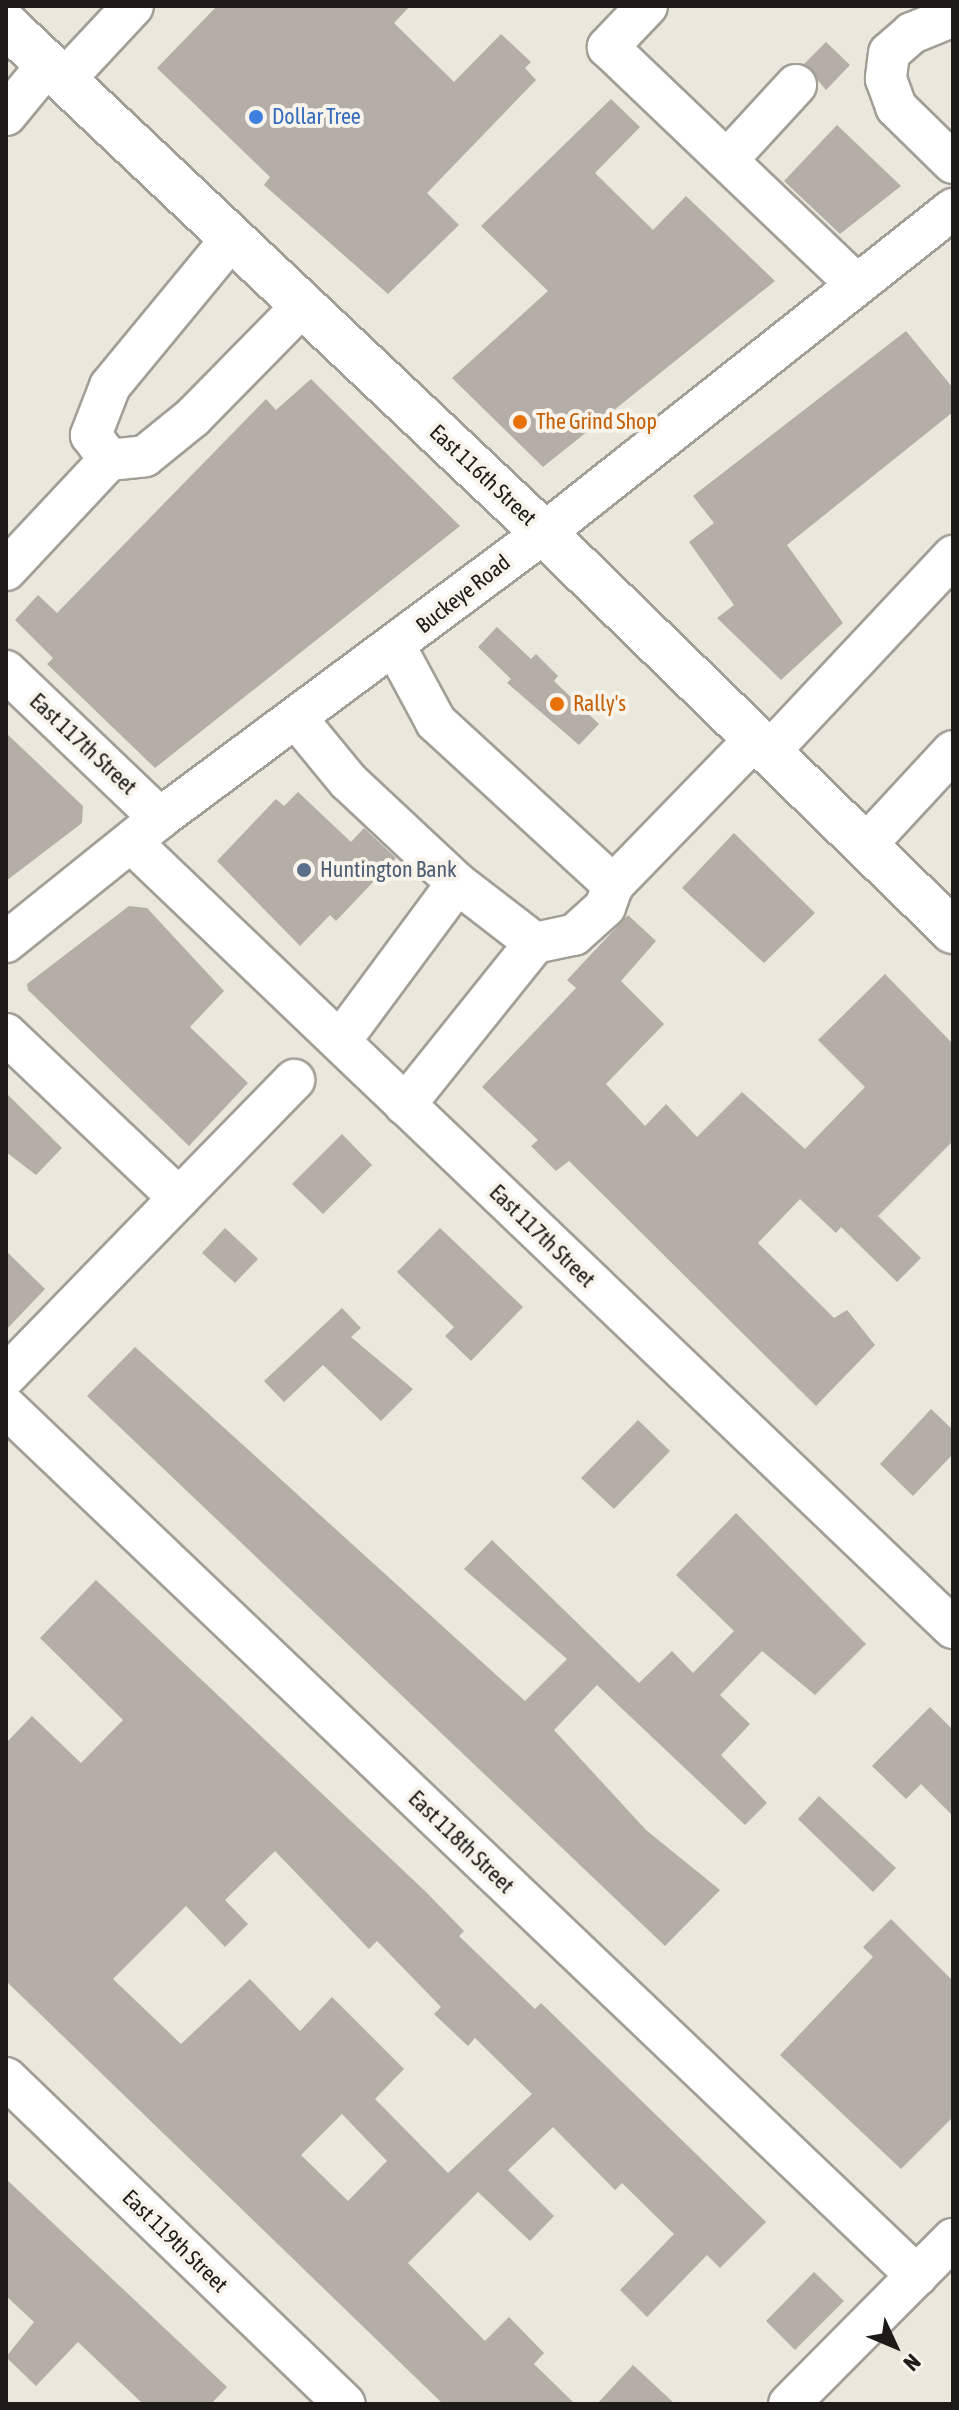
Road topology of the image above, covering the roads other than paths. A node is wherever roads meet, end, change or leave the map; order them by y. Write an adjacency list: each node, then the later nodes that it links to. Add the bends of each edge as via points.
1 (133, 6): 5 (street)
2 (647, 6): 8 (street, via 608,47)
3 (942, 18): 9 (street, via 912,33 889,53 886,79 896,107)
4 (6, 25): 5 (main road, East 116th Street)
5 (56, 72): 7 (street); 11 (main road, East 116th Street)
6 (796, 85): 8 (street)
7 (6, 115)
8 (727, 160): 12 (street)
9 (953, 163)
10 (953, 209): 12 (street, Buckeye Road)
11 (232, 238): 13 (main road, East 116th Street); 14 (street, via 110,386 91,435)
12 (857, 285): 15 (street, Buckeye Road)
13 (303, 305): 14 (street, via 193,417 145,456); 15 (main road, East 116th Street)
14 (109, 460): 17 (street)
15 (544, 533): 18 (street, Buckeye Road); 21 (main road, East 116th Street)
16 (953, 556): 21 (street)
17 (6, 570)
18 (395, 646): 20 (street, Buckeye Road); 26 (street, via 436,722)
19 (6, 671): 23 (street, East 117th Street)
20 (297, 719): 23 (street, Buckeye Road); 25 (street, via 348,781)
21 (762, 745): 24 (main road, East 116th Street); 26 (street)
22 (953, 751): 24 (street)
23 (146, 830): 28 (street, Buckeye Road); 31 (street, East 117th Street)
24 (865, 846): 27 (main road, East 116th Street)
25 (457, 883): 29 (street); 31 (street)
26 (613, 885): 29 (street, via 605,907 574,935)
27 (953, 931)
28 (6, 942)
29 (535, 943): 33 (street)
30 (6, 1034): 34 (street)
31 (341, 1040): 33 (street, East 117th Street)
32 (294, 1080): 34 (street)
33 (405, 1105): 37 (street, East 117th Street)
34 (179, 1198): 35 (street)
35 (6, 1376)
36 (6, 1407): 40 (street, East 118th Street)
37 (953, 1628)
38 (6, 2078): 41 (street, East 119th Street)
39 (953, 2239): 40 (street)
40 (917, 2276): 42 (street)
41 (345, 2404)
42 (789, 2404)

